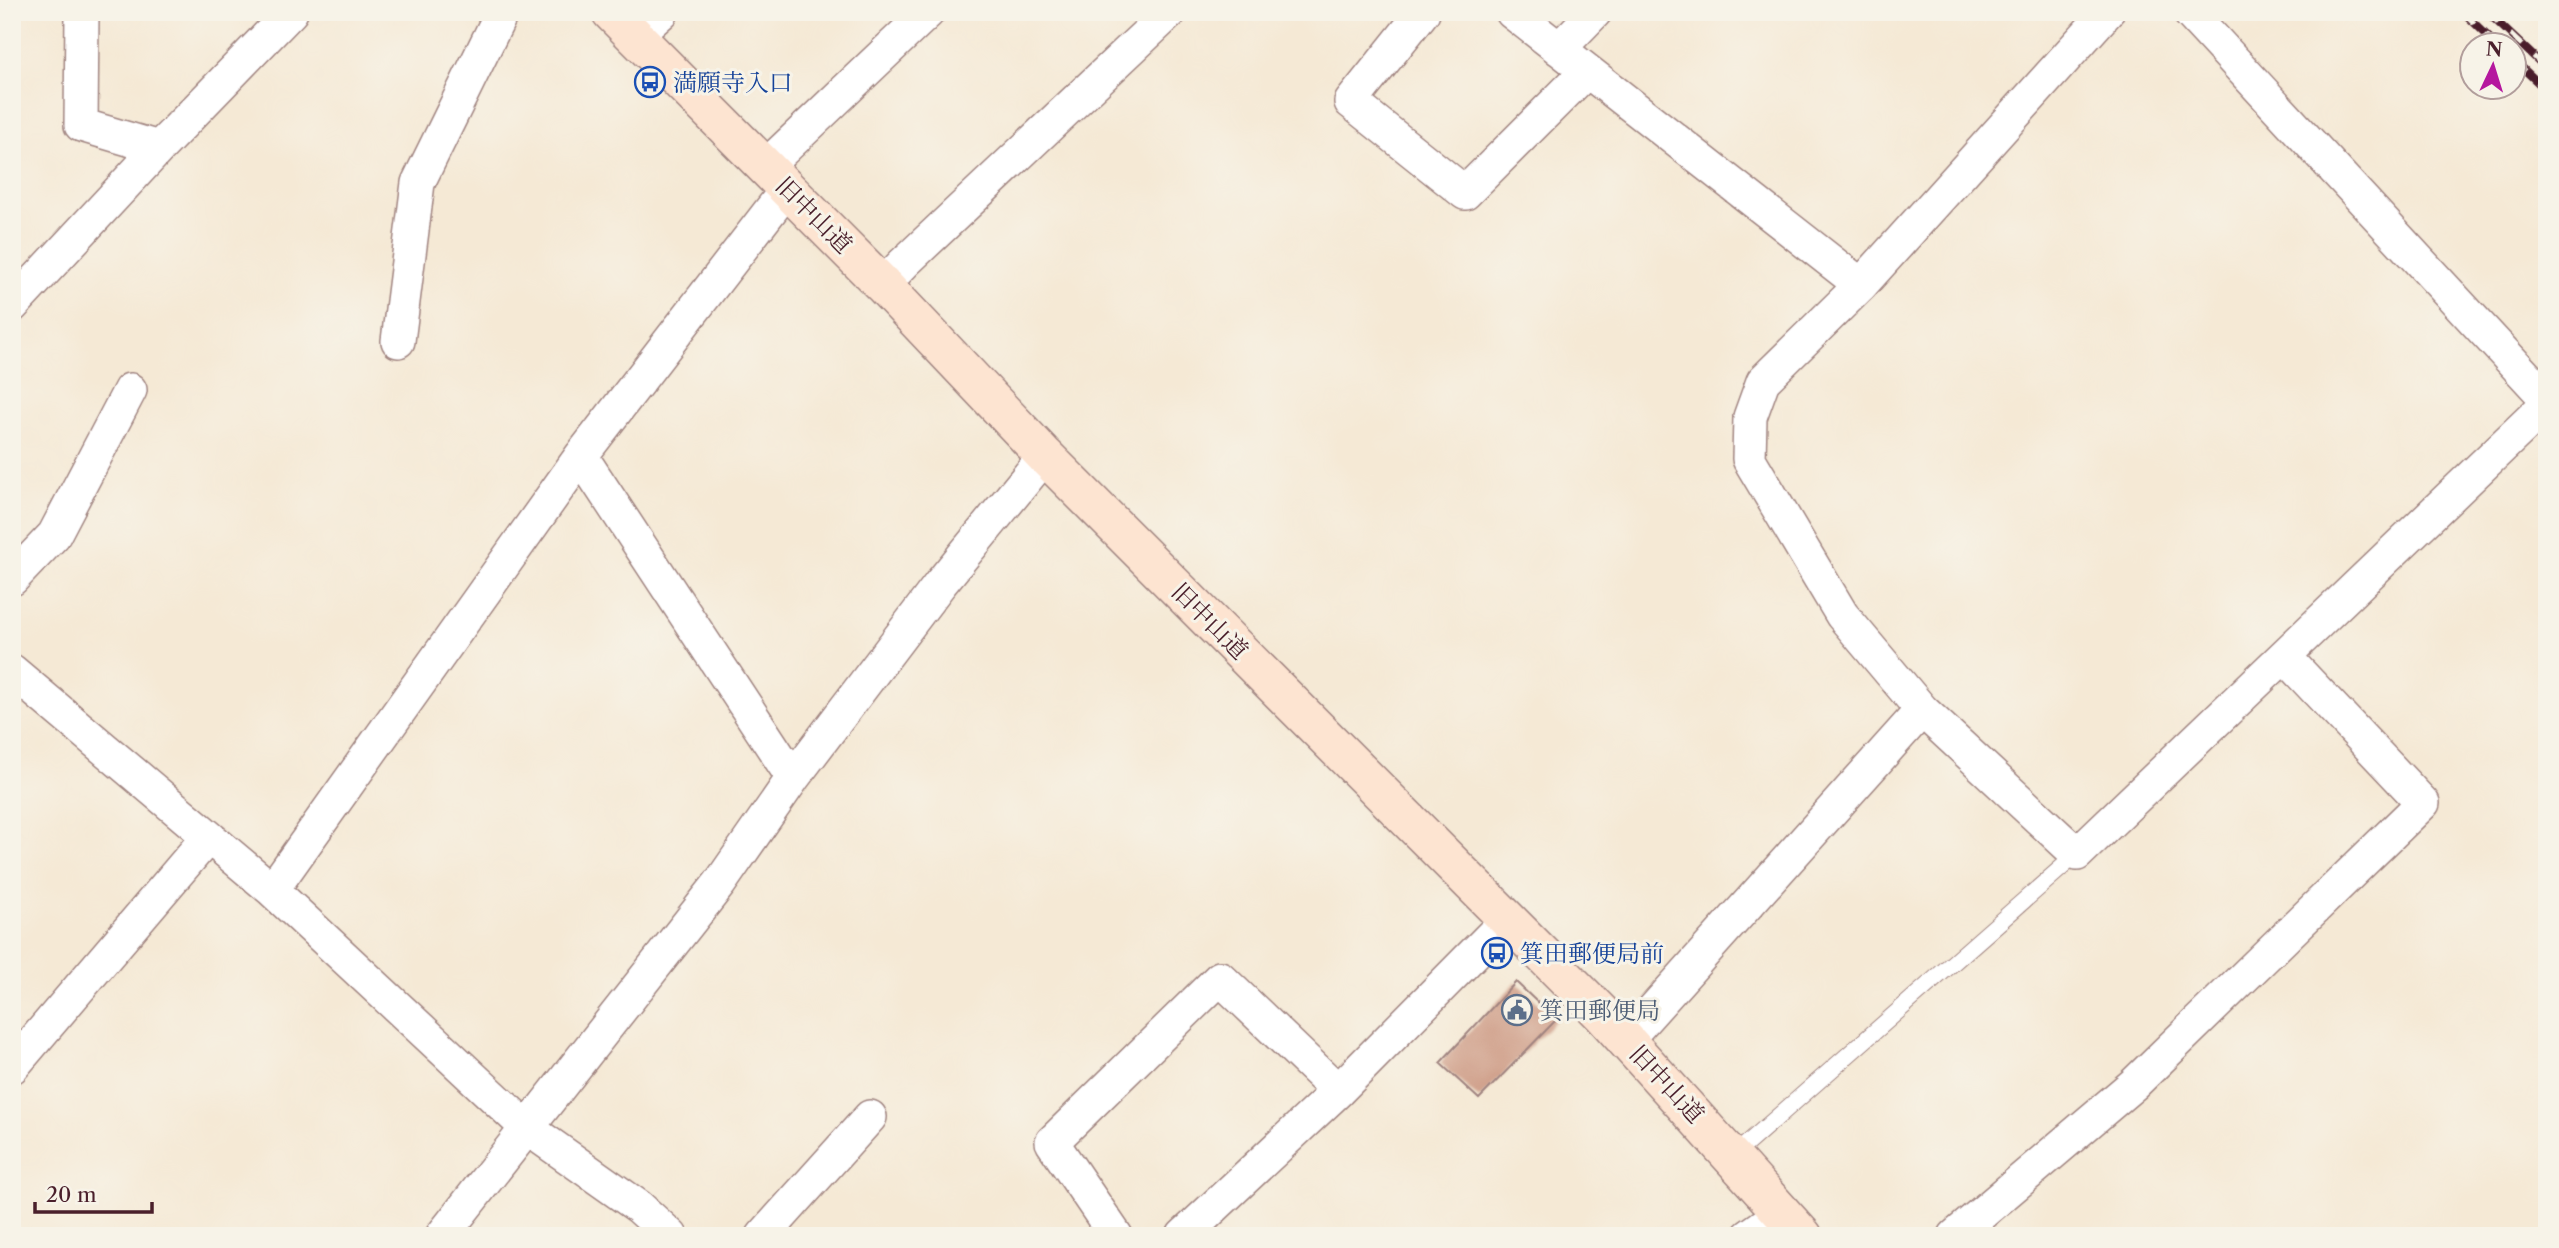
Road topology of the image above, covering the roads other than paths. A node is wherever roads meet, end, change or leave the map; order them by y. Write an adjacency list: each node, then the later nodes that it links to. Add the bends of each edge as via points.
1 (82, 12): 14 (street, via 81,125)
2 (291, 12): 14 (street)
3 (502, 12): 19 (street, via 418,183)
4 (928, 12): 15 (street)
5 (1170, 12): 16 (street)
6 (1423, 12): 13 (street, via 1351,102 1465,193)
7 (1512, 12): 12 (street)
8 (1595, 12): 12 (street)
9 (2189, 12): 21 (street)
10 (2098, 16): 17 (street)
11 (636, 20): 15 (main road, 旧中山道)
12 (1559, 49): 13 (street)
13 (1587, 71): 17 (street)
14 (159, 148): 18 (street)
15 (776, 178): 16 (main road, 旧中山道); 22 (street)
16 (883, 285): 23 (main road, 旧中山道)
17 (1861, 285): 27 (street, via 1763,381 1750,418 1749,459 1842,615)
18 (12, 306)
19 (398, 341)
20 (130, 390): 24 (street, via 54,535)
21 (2547, 401): 25 (street)
22 (581, 456): 28 (street); 31 (street)
23 (1045, 456): 28 (street, via 940,584); 32 (main road, 旧中山道)
24 (12, 579)
25 (2284, 656): 30 (street); 46 (street, via 2423,803 2134,1084)
26 (12, 671): 29 (street)
27 (1922, 710): 30 (street); 33 (street)
28 (793, 778): 37 (street, via 720,883)
29 (208, 837): 31 (street); 34 (street)
30 (2077, 854): 38 (lane)
31 (272, 890): 37 (street)
32 (1508, 919): 33 (main road, 旧中山道); 35 (street)
33 (1626, 1040): 38 (main road, 旧中山道)
34 (12, 1067)
35 (1338, 1091): 43 (street, via 1220,978 1052,1142); 44 (street)
36 (870, 1117): 42 (street)
37 (527, 1128): 40 (street); 41 (street, via 639,1207)
38 (1733, 1157): 39 (main road, 旧中山道)
39 (1793, 1224): 45 (street)
40 (442, 1236)
41 (671, 1236)
42 (763, 1236)
43 (1116, 1236)
44 (1182, 1236)
45 (1749, 1236)
46 (1955, 1236)

